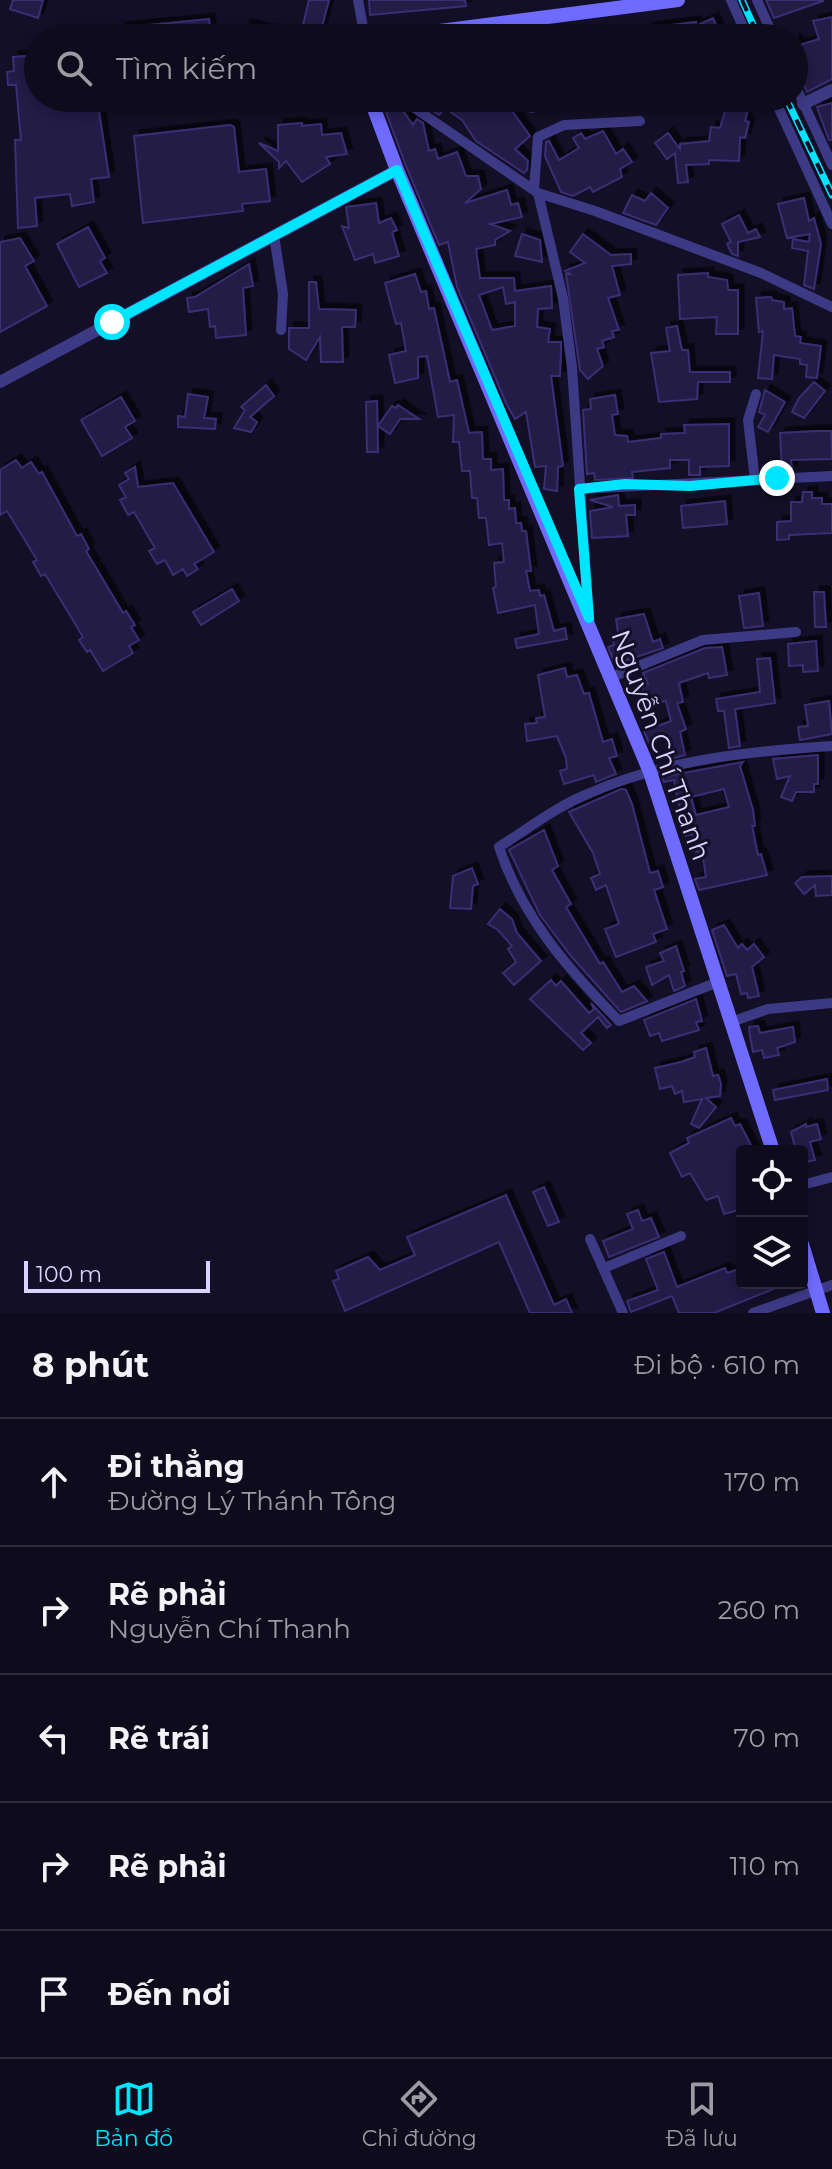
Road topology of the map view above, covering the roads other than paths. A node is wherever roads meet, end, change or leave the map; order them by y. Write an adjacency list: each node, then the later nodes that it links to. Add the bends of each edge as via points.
1 (358, 0): 5 (street)
2 (678, 0): 6 (main road)
3 (731, 0): 7 (street)
4 (757, 0): 8 (street)
5 (362, 24)
6 (494, 24)
7 (742, 24)
8 (768, 24)
9 (832, 90): 10 (street)
10 (808, 102)
11 (375, 112): 17 (main road, Nguyễn Chí Thanh)
12 (420, 112): 18 (street)
13 (780, 112): 19 (street)
14 (807, 112): 16 (street)
15 (640, 121): 18 (street, via 564,125 538,137)
16 (832, 165)
17 (397, 170): 20 (street); 28 (main road, Nguyễn Chí Thanh)
18 (536, 191): 21 (street, via 761,273); 27 (street, via 563,298)
19 (832, 224)
20 (274, 235): 22 (street, via 283,294); 23 (street)
21 (832, 307)
22 (281, 330)
23 (0, 382)
24 (756, 394): 26 (street, via 748,420)
25 (832, 476): 26 (street)
26 (755, 480): 27 (street)
27 (579, 489): 28 (street)
28 (589, 618): 30 (main road, Nguyễn Chí Thanh)
29 (796, 632): 30 (street, via 703,640)
30 (612, 677): 32 (main road, Nguyễn Chí Thanh)
31 (832, 746): 32 (street)
32 (650, 772): 33 (main road, Nguyễn Chí Thanh); 33 (street, via 560,807 499,847 510,879 565,966 619,1021)
33 (718, 982): 35 (main road, Nguyễn Chí Thanh)
34 (832, 1003): 35 (street, via 768,1009)
35 (734, 1021): 36 (main road, Nguyễn Chí Thanh)
36 (771, 1145)
37 (832, 1177): 38 (street)
38 (808, 1183)
39 (681, 1236): 42 (street)
40 (590, 1239): 42 (street)
41 (808, 1265): 44 (main road)
42 (604, 1268): 45 (street)
43 (832, 1285): 44 (street)
44 (815, 1289): 46 (street); 47 (main road)
45 (623, 1313)
46 (753, 1313)
47 (823, 1313)

